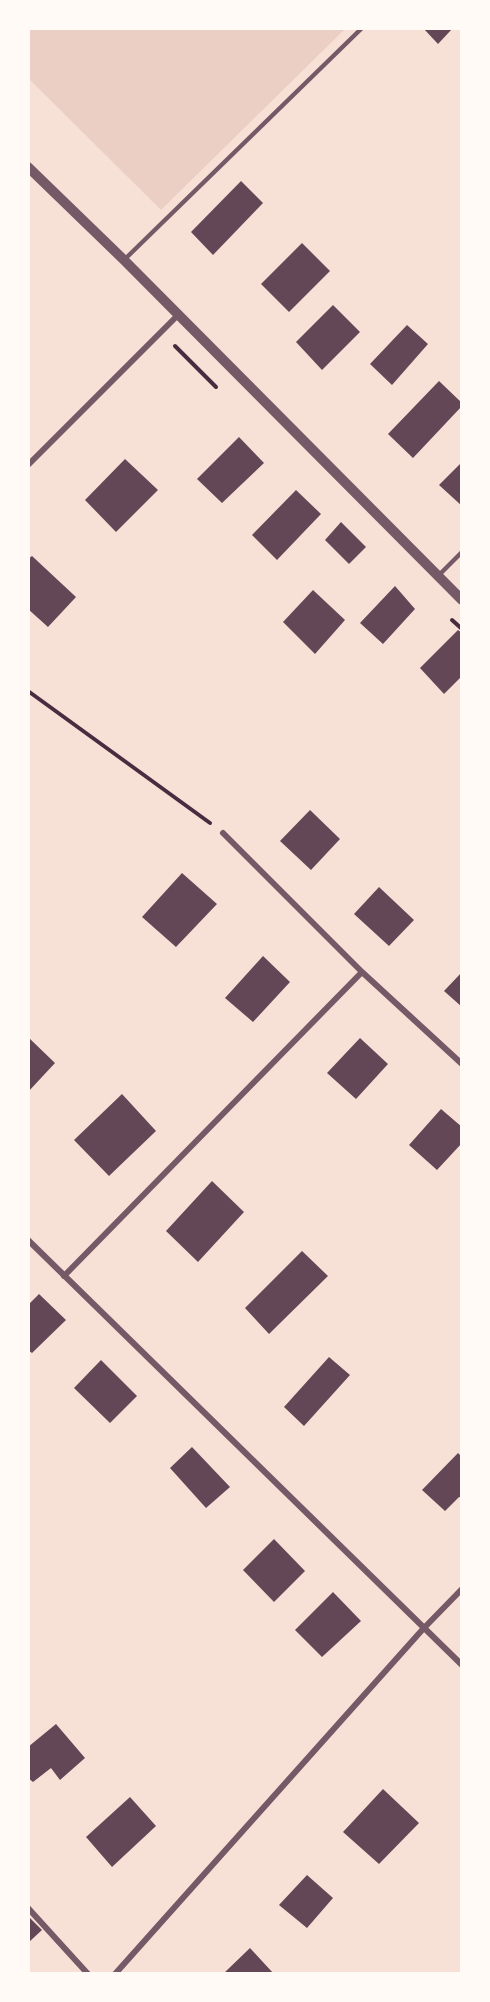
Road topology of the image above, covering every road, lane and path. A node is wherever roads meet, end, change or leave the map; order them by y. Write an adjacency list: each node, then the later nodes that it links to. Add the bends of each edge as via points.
1 (362, 28): 3 (lane)
2 (28, 167): 3 (street)
3 (124, 260): 4 (street)
4 (178, 315): 5 (street); 7 (street)
5 (28, 465)
6 (462, 552): 7 (lane)
7 (438, 577): 8 (street)
8 (462, 600)
9 (28, 691): 10 (path)
10 (223, 832): 11 (street)
11 (362, 972): 12 (street); 14 (street)
12 (462, 1064)
13 (28, 1240): 14 (street)
14 (64, 1276): 16 (street)
15 (462, 1589): 16 (street)
16 (423, 1629): 17 (street); 20 (street)
17 (462, 1665)
18 (28, 1908): 19 (street)
19 (88, 1974)
20 (115, 1974)

